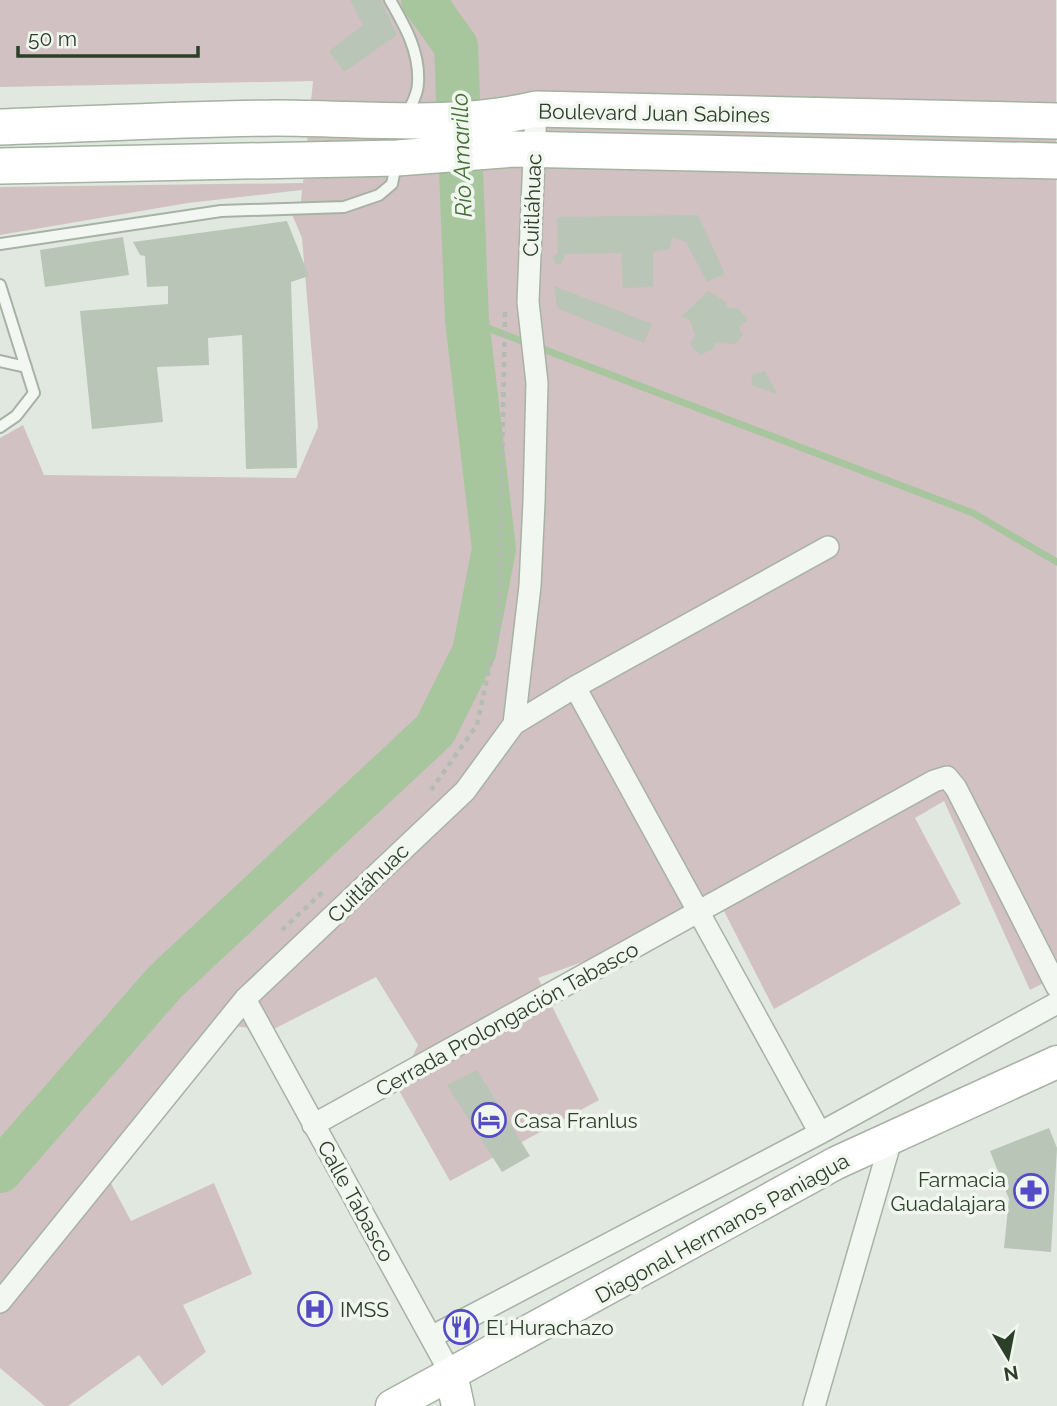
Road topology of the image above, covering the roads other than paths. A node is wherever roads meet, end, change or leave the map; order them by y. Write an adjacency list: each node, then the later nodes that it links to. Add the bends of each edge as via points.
1 (390, 0): 5 (lane, via 411,36 416,62)
2 (522, 112): 3 (main road, Boulevard Juan Sabines); 5 (main road, Boulevard Juan Sabines); 6 (street, Cuitláhuac)
3 (1057, 121)
4 (0, 127): 5 (main road, Boulevard Juan Sabines, via 276,118)
5 (411, 140): 6 (main road, Boulevard Juan Sabines); 8 (main road, Boulevard Juan Sabines); 9 (lane, via 392,184 379,195 344,207 221,211)
6 (518, 150): 7 (main road, Boulevard Juan Sabines); 16 (street, Cuitláhuac, via 537,383 530,586)
7 (1057, 161)
8 (0, 166)
9 (0, 244)
10 (0, 285): 12 (lane)
11 (0, 361): 12 (lane)
12 (26, 367): 13 (lane, via 34,393 16,416)
13 (0, 427)
14 (828, 547): 15 (street)
15 (575, 687): 16 (street); 17 (street)
16 (514, 724): 19 (street, Cuitláhuac, via 465,791)
17 (700, 912): 18 (street, Cerrada Prolongación Tabasco, via 947,777); 22 (street, Cerrada Prolongación Tabasco); 23 (street)
18 (1057, 987)
19 (245, 999): 22 (street, Calle Tabasco); 25 (street, Cuitláhuac)
20 (1057, 1003): 23 (street)
21 (1057, 1062): 24 (main road, Diagonal Hermanos Paniagua)
22 (313, 1125): 26 (street, Calle Tabasco)
23 (820, 1133): 26 (street)
24 (891, 1140): 27 (main road, Diagonal Hermanos Paniagua, via 836,1163); 30 (street)
25 (0, 1302)
26 (433, 1336): 27 (street, Calle Tabasco)
27 (451, 1374): 28 (main road, Diagonal Hermanos Paniagua); 29 (main road, Calle Tabasco)
28 (392, 1406)
29 (458, 1406)
30 (814, 1406)

